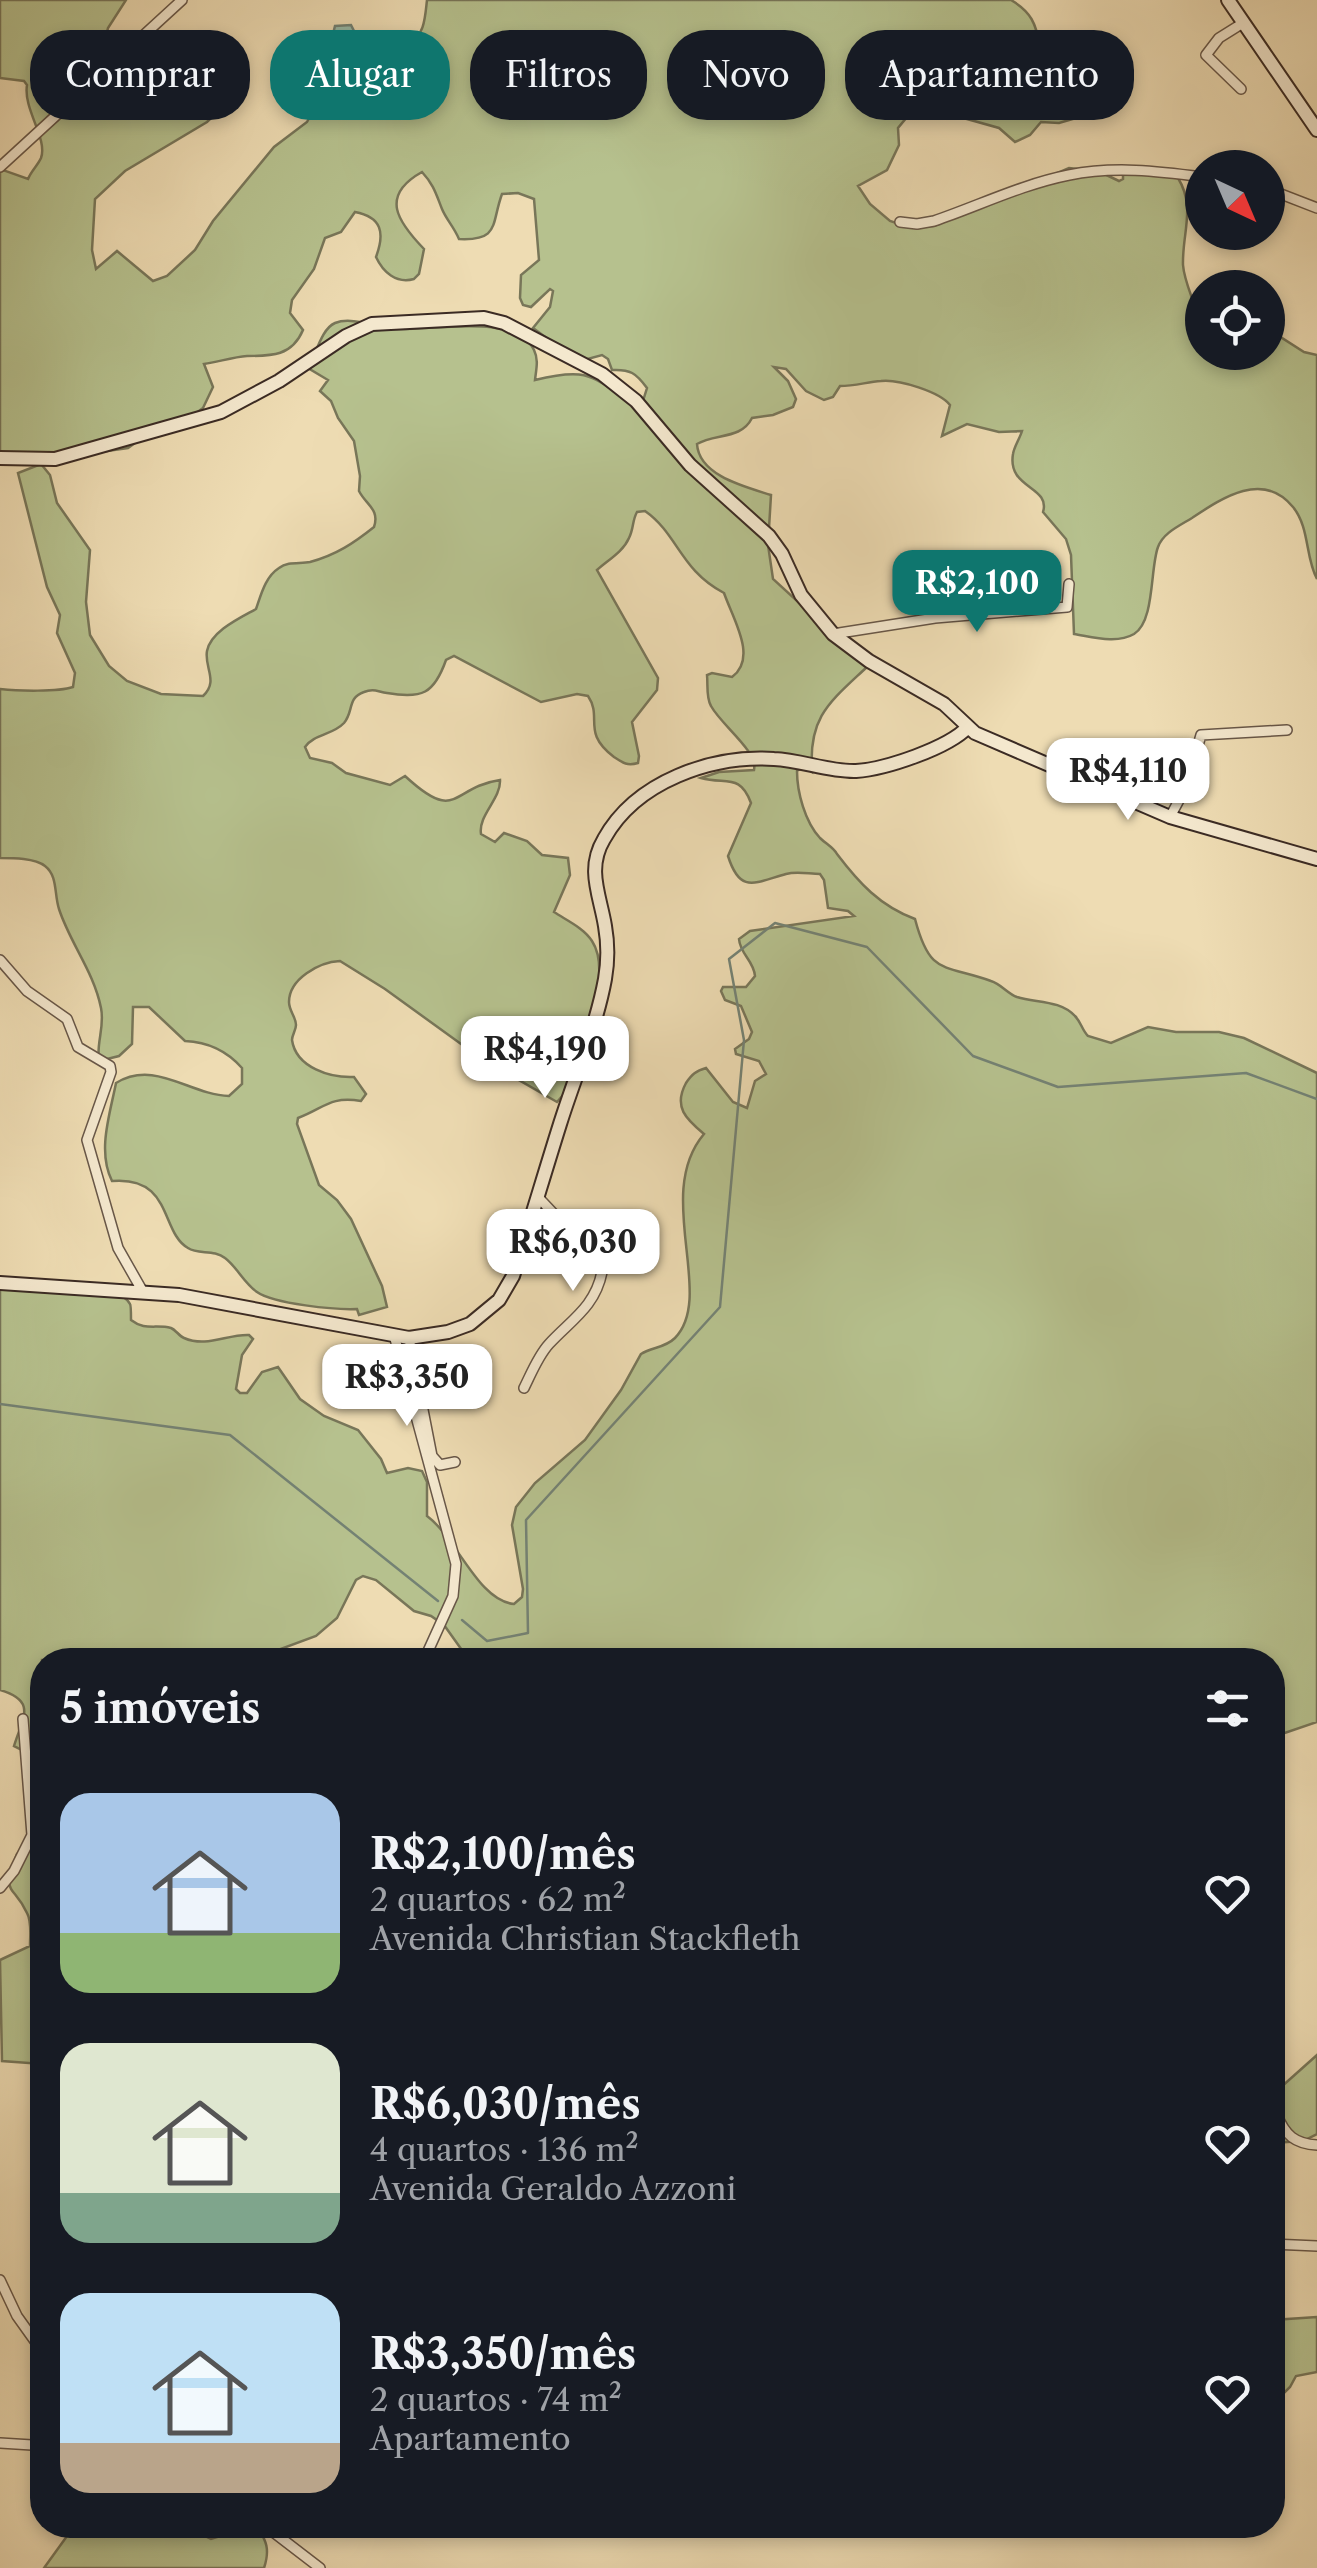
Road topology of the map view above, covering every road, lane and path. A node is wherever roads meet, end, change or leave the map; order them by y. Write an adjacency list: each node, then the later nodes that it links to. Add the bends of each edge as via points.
1 (182, 0): 6 (street)
2 (1230, 3): 3 (street)
3 (1243, 22): 4 (street, via 1206,55); 5 (street)
4 (1241, 89)
5 (1317, 130)
6 (0, 167)
7 (1185, 175): 10 (street, via 1067,175 934,221)
8 (1285, 196): 9 (street)
9 (1317, 208)
10 (900, 222)
11 (0, 458): 13 (street, via 55,459 221,412 372,324 490,319 586,365 636,401 690,465 769,536 801,595)
12 (1069, 584): 13 (street, via 1067,607)
13 (833, 634): 14 (street, via 944,704)
14 (968, 727): 16 (street); 19 (street, via 946,742 857,771 776,759 706,765 663,784 613,824 593,873 606,927 604,982)
15 (1286, 730): 16 (street, via 1201,734)
16 (1170, 817): 17 (street)
17 (1317, 858)
18 (0, 960): 21 (street, via 27,991 67,1019 78,1047 110,1066 87,1140 118,1248)
19 (538, 1198): 23 (street, via 514,1276 499,1300 470,1324); 24 (street, via 602,1272 586,1309 548,1346)
20 (0, 1283): 21 (street)
21 (143, 1292): 22 (street)
22 (394, 1335): 23 (street); 26 (street, via 456,1564 454,1596)
23 (410, 1338): 25 (street, via 432,1456 440,1465)
24 (524, 1388)
25 (455, 1462)
26 (430, 1648)
27 (24, 1719): 28 (street)
28 (30, 1806)
29 (30, 1839): 30 (street)
30 (0, 1888)
31 (1285, 2128): 32 (street, via 1296,2142)
32 (1317, 2145)
33 (1285, 2245): 34 (street)
34 (1317, 2246)
35 (0, 2280): 36 (street)
36 (30, 2335)
37 (0, 2443): 38 (street)
38 (30, 2445)
39 (281, 2538): 40 (street)
40 (320, 2568)

